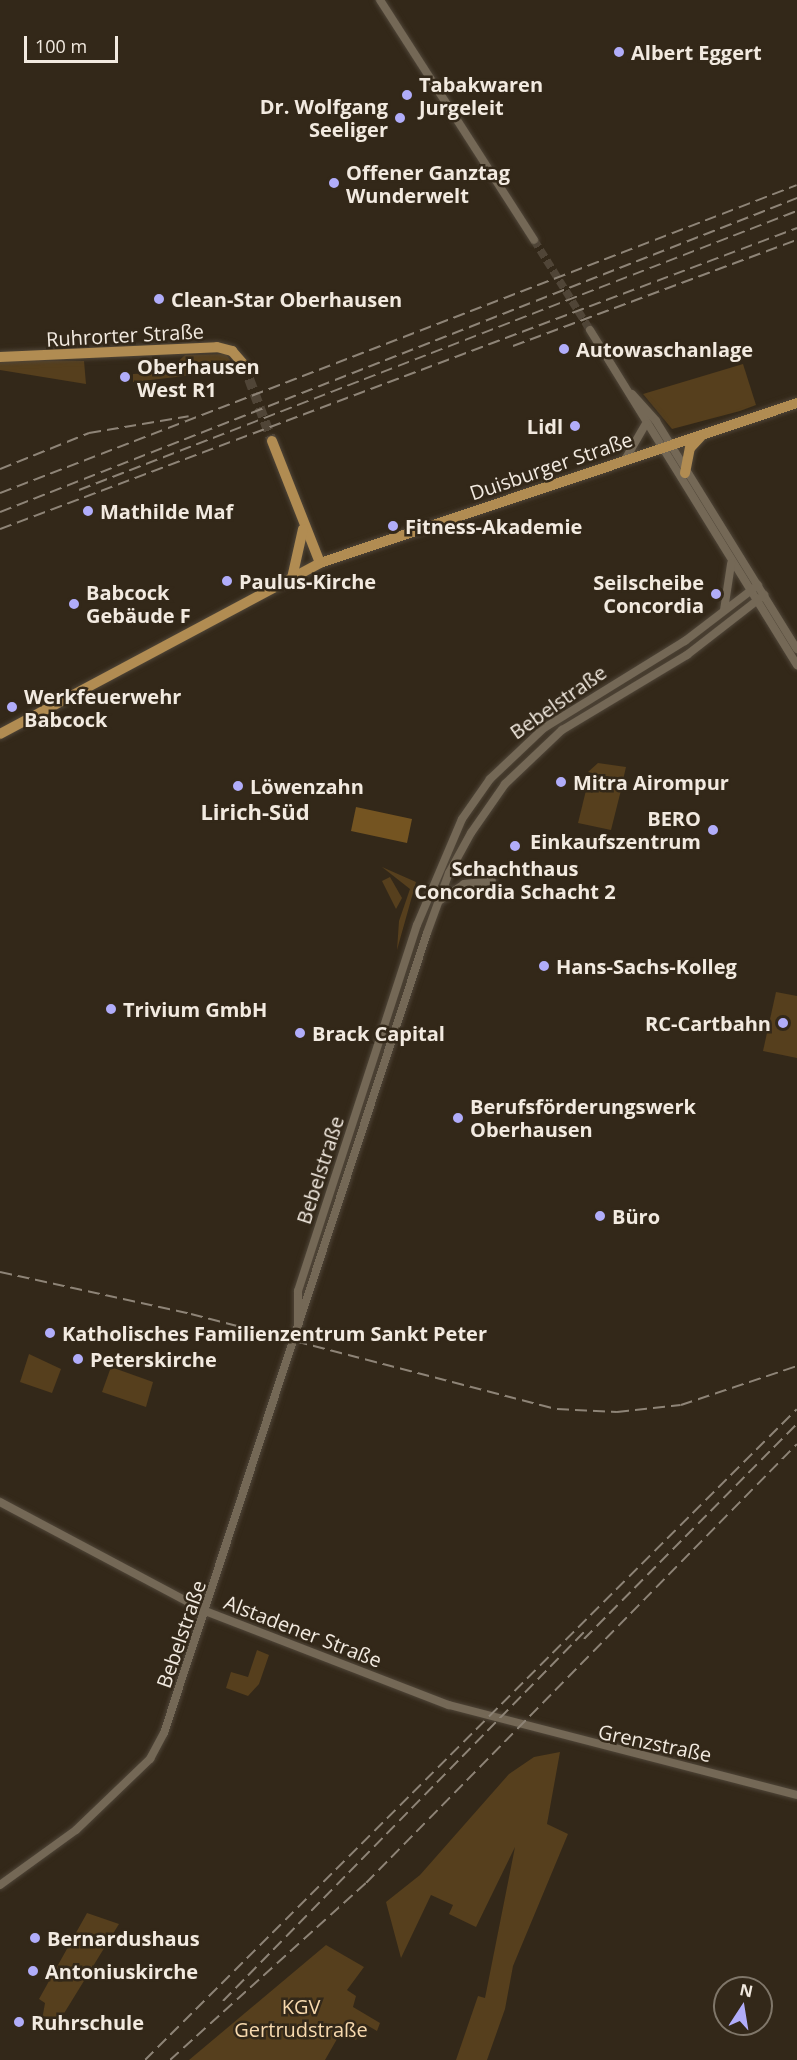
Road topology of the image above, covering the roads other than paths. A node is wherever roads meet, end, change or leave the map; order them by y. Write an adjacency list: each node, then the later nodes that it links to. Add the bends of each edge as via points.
1 (380, 0): 2 (street)
2 (534, 240)
3 (590, 330): 6 (street)
4 (0, 357): 5 (main road, Ruhrorter Straße, via 217,347 232,351)
5 (244, 365)
6 (625, 387): 8 (street); 11 (street, via 646,407)
7 (797, 403): 9 (main road, Duisburger Straße)
8 (646, 424): 11 (street); 12 (street)
9 (703, 435): 11 (main road, Duisburger Straße); 13 (main road, via 690,447)
10 (272, 441): 14 (main road)
11 (664, 447): 12 (main road, Duisburger Straße); 13 (street); 16 (street)
12 (626, 458): 15 (main road, Duisburger Straße)
13 (685, 473): 18 (street)
14 (303, 529): 15 (main road); 17 (main road)
15 (320, 562): 17 (main road, Duisburger Straße)
16 (731, 563): 19 (street); 22 (street)
17 (292, 578): 27 (main road, Duisburger Straße)
18 (758, 585): 19 (street, Bebelstraße); 20 (street)
19 (750, 590): 21 (street); 22 (street, Bebelstraße)
20 (764, 595): 21 (street, Bebelstraße); 23 (street)
21 (756, 602): 24 (street); 26 (street, Bebelstraße)
22 (723, 612): 25 (street, Bebelstraße)
23 (797, 649)
24 (797, 665)
25 (644, 667): 26 (street); 30 (street, Bebelstraße, via 544,728 473,801 436,870)
26 (640, 683): 29 (street, Bebelstraße, via 574,721 521,767 471,833)
27 (0, 734)
28 (492, 881): 29 (street, via 464,884)
29 (439, 901): 31 (street, Bebelstraße)
30 (375, 1055): 31 (street); 32 (street, Bebelstraße, via 298,1291)
31 (385, 1060): 32 (street, Bebelstraße)
32 (298, 1331): 34 (street, Bebelstraße)
33 (0, 1502): 34 (street, Alstadener Straße)
34 (205, 1611): 35 (street, Alstadener Straße); 37 (street, Bebelstraße, via 169,1721 150,1759 70,1835)
35 (506, 1723): 36 (street, Grenzstraße)
36 (797, 1795)
37 (0, 1885)

